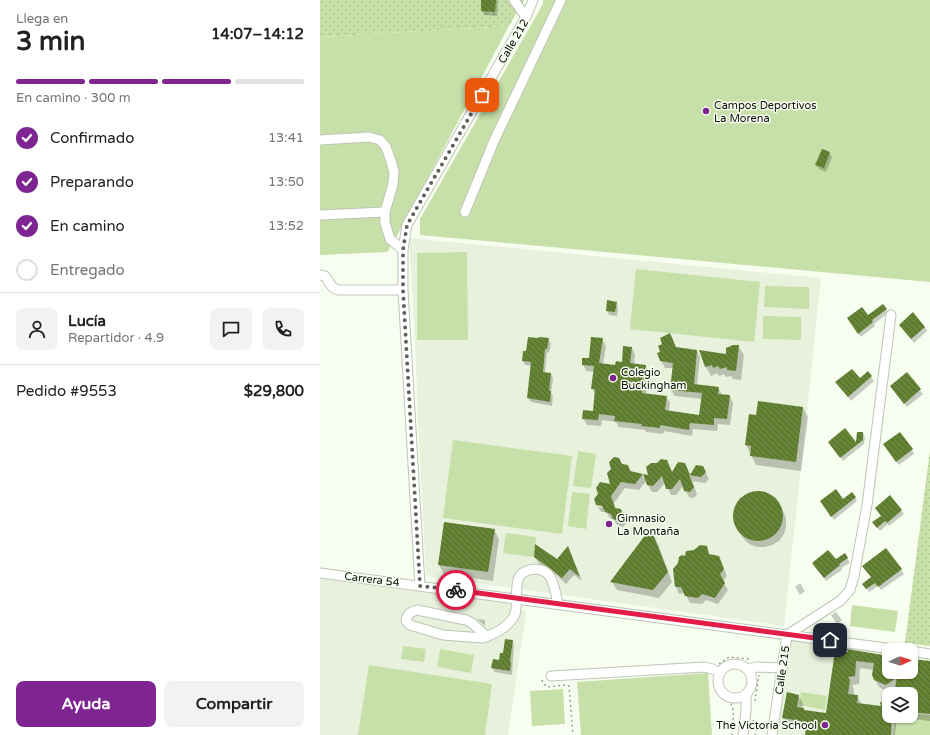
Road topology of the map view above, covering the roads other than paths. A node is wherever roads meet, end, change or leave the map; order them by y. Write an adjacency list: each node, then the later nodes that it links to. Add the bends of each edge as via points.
1 (514, 0): 4 (street)
2 (533, 0): 4 (street, Calle 212)
3 (561, 0): 7 (street, via 494,141)
4 (526, 17): 9 (street, Calle 212, via 407,225)
5 (320, 140): 6 (street, via 369,137 380,140 392,161 394,172)
6 (385, 212): 8 (street); 9 (street, via 385,223 390,239)
7 (466, 212)
8 (320, 215)
9 (403, 250): 11 (street, Calle 212)
10 (320, 275): 11 (street, via 325,276 330,286 338,290)
11 (403, 290): 14 (street, Calle 212)
12 (891, 316): 17 (street, Calle 215, via 867,505 850,590 840,601)
13 (320, 573): 14 (street, Carrera 54)
14 (420, 586): 15 (street, Carrera 54)
15 (516, 598): 16 (street, Carrera 54); 16 (street, via 521,574 537,568 551,578); 18 (street, via 511,620 494,635)
16 (558, 604): 17 (street, Carrera 54)
17 (787, 635): 19 (street, Carrera 54); 22 (street, Calle 215)
18 (487, 636): 18 (street, via 478,638 443,635 415,628 406,622 407,616 417,610 459,617 472,623)
19 (882, 648)
20 (918, 652): 21 (street)
21 (930, 654)
22 (782, 668): 23 (street); 28 (street, Calle 215)
23 (748, 669): 24 (street, via 736,663 723,667); 26 (street, via 752,682)
24 (719, 673): 25 (street, via 704,667); 26 (street, via 717,680 721,692 734,698)
25 (551, 676)
26 (746, 694): 27 (street)
27 (743, 735)
28 (772, 735)

